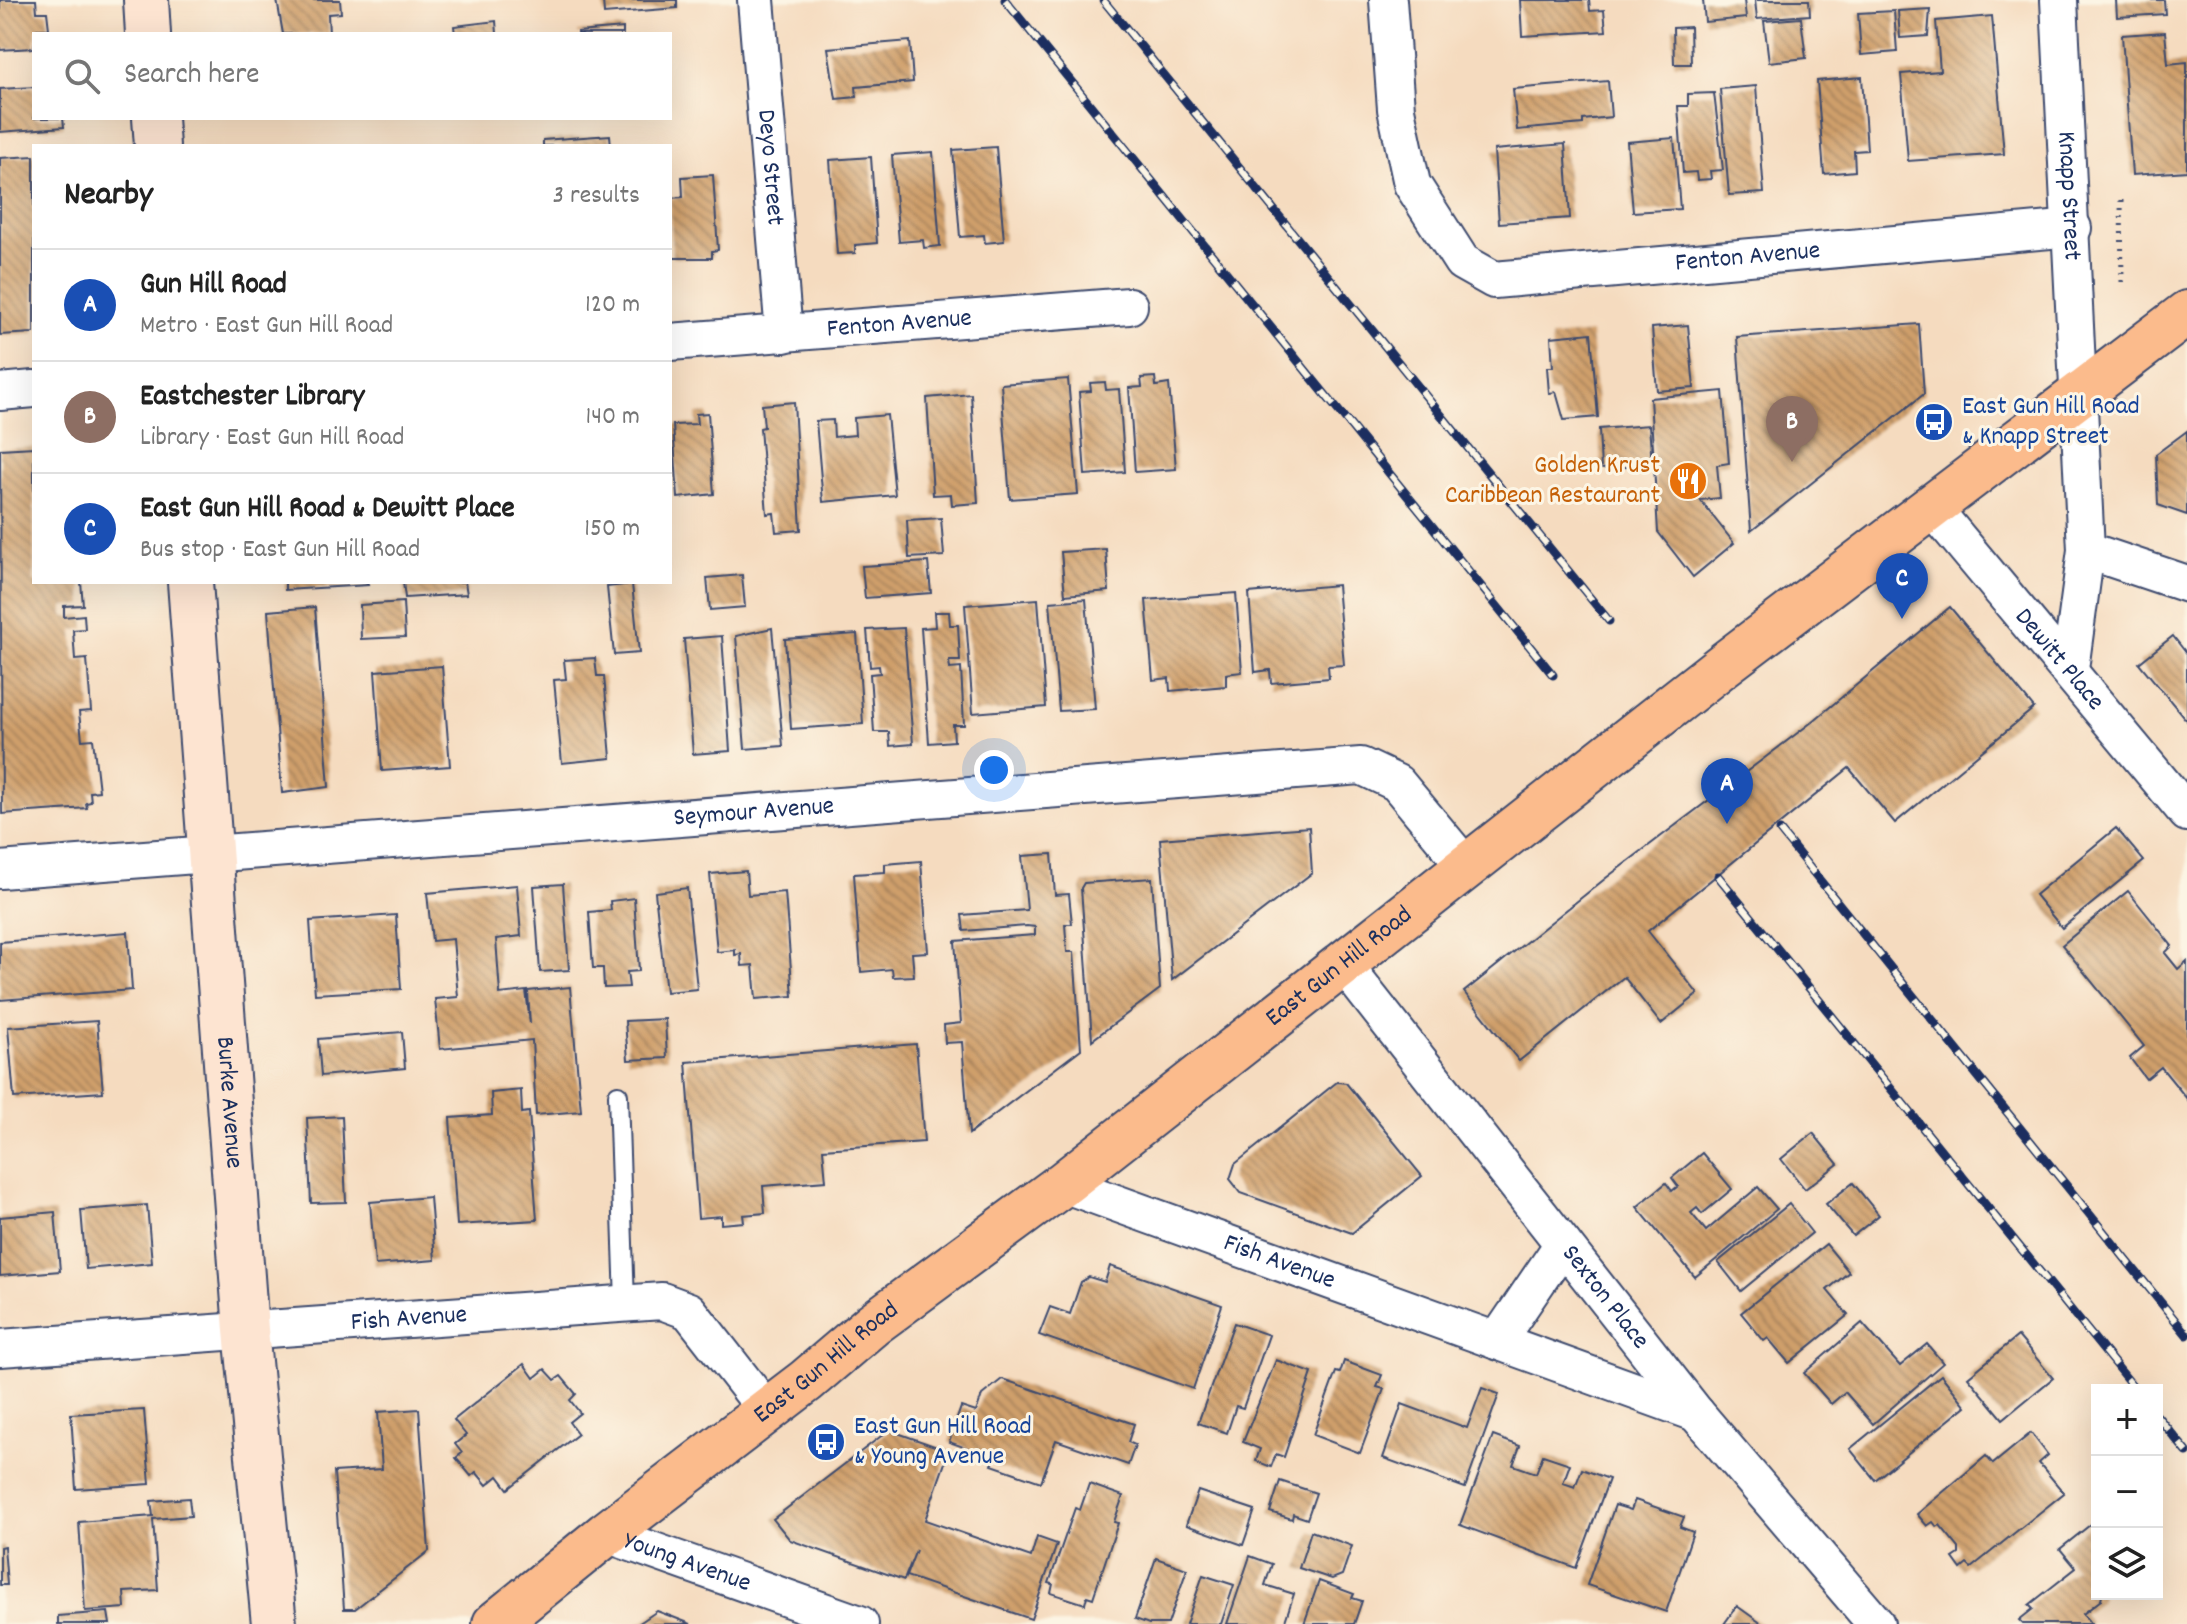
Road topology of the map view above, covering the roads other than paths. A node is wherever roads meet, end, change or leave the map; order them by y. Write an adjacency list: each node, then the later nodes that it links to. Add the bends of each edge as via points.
1 (146, 0): 5 (main road)
2 (756, 0): 11 (street, Deyo Street)
3 (1388, 0): 8 (street, Fenton Avenue, via 1396,109 1412,184 1462,262 1494,280)
4 (2059, 0): 8 (street, Knapp Street)
5 (148, 32)
6 (155, 120): 7 (main road)
7 (157, 144)
8 (2073, 228): 15 (street, Knapp Street)
9 (1129, 306): 11 (street, Fenton Avenue)
10 (2187, 313): 15 (main road, East Gun Hill Road)
11 (784, 334): 12 (street, Fenton Avenue)
12 (672, 342)
13 (32, 389): 14 (street)
14 (0, 392)
15 (2080, 393): 16 (main road, East Gun Hill Road); 17 (street, Knapp Street)
16 (1931, 506): 20 (street, Dewitt Place); 23 (main road, East Gun Hill Road)
17 (2086, 550): 19 (street); 20 (street, Knapp Street)
18 (190, 584): 22 (main road, Burke Avenue)
19 (2187, 584)
20 (2070, 669): 21 (street, Dewitt Place)
21 (2187, 813)
22 (211, 854): 23 (street, Seymour Avenue, via 1361,766 1397,783); 24 (street, Seymour Avenue); 30 (main road, Burke Avenue)
23 (1465, 865): 25 (main road, East Gun Hill Road)
24 (0, 870)
25 (1343, 964): 27 (main road, East Gun Hill Road); 28 (street, Sexton Place)
26 (618, 1095): 29 (lane)
27 (1063, 1184): 31 (street, Fish Avenue); 33 (main road, East Gun Hill Road, via 873,1324)
28 (1563, 1244): 31 (street); 34 (street, Sexton Place)
29 (625, 1303): 30 (street, Fish Avenue); 33 (street, Fish Avenue, via 662,1301 689,1311)
30 (246, 1330): 32 (street, Fish Avenue); 37 (main road, Burke Avenue)
31 (1497, 1341): 34 (street, Fish Avenue)
32 (0, 1348)
33 (767, 1411): 35 (main road, East Gun Hill Road)
34 (1696, 1413): 40 (street, Sexton Place)
35 (606, 1534): 36 (street, Young Avenue); 38 (main road, East Gun Hill Road)
36 (798, 1614): 39 (street, Young Avenue)
37 (274, 1624)
38 (495, 1624)
39 (860, 1624)
40 (1876, 1624)

